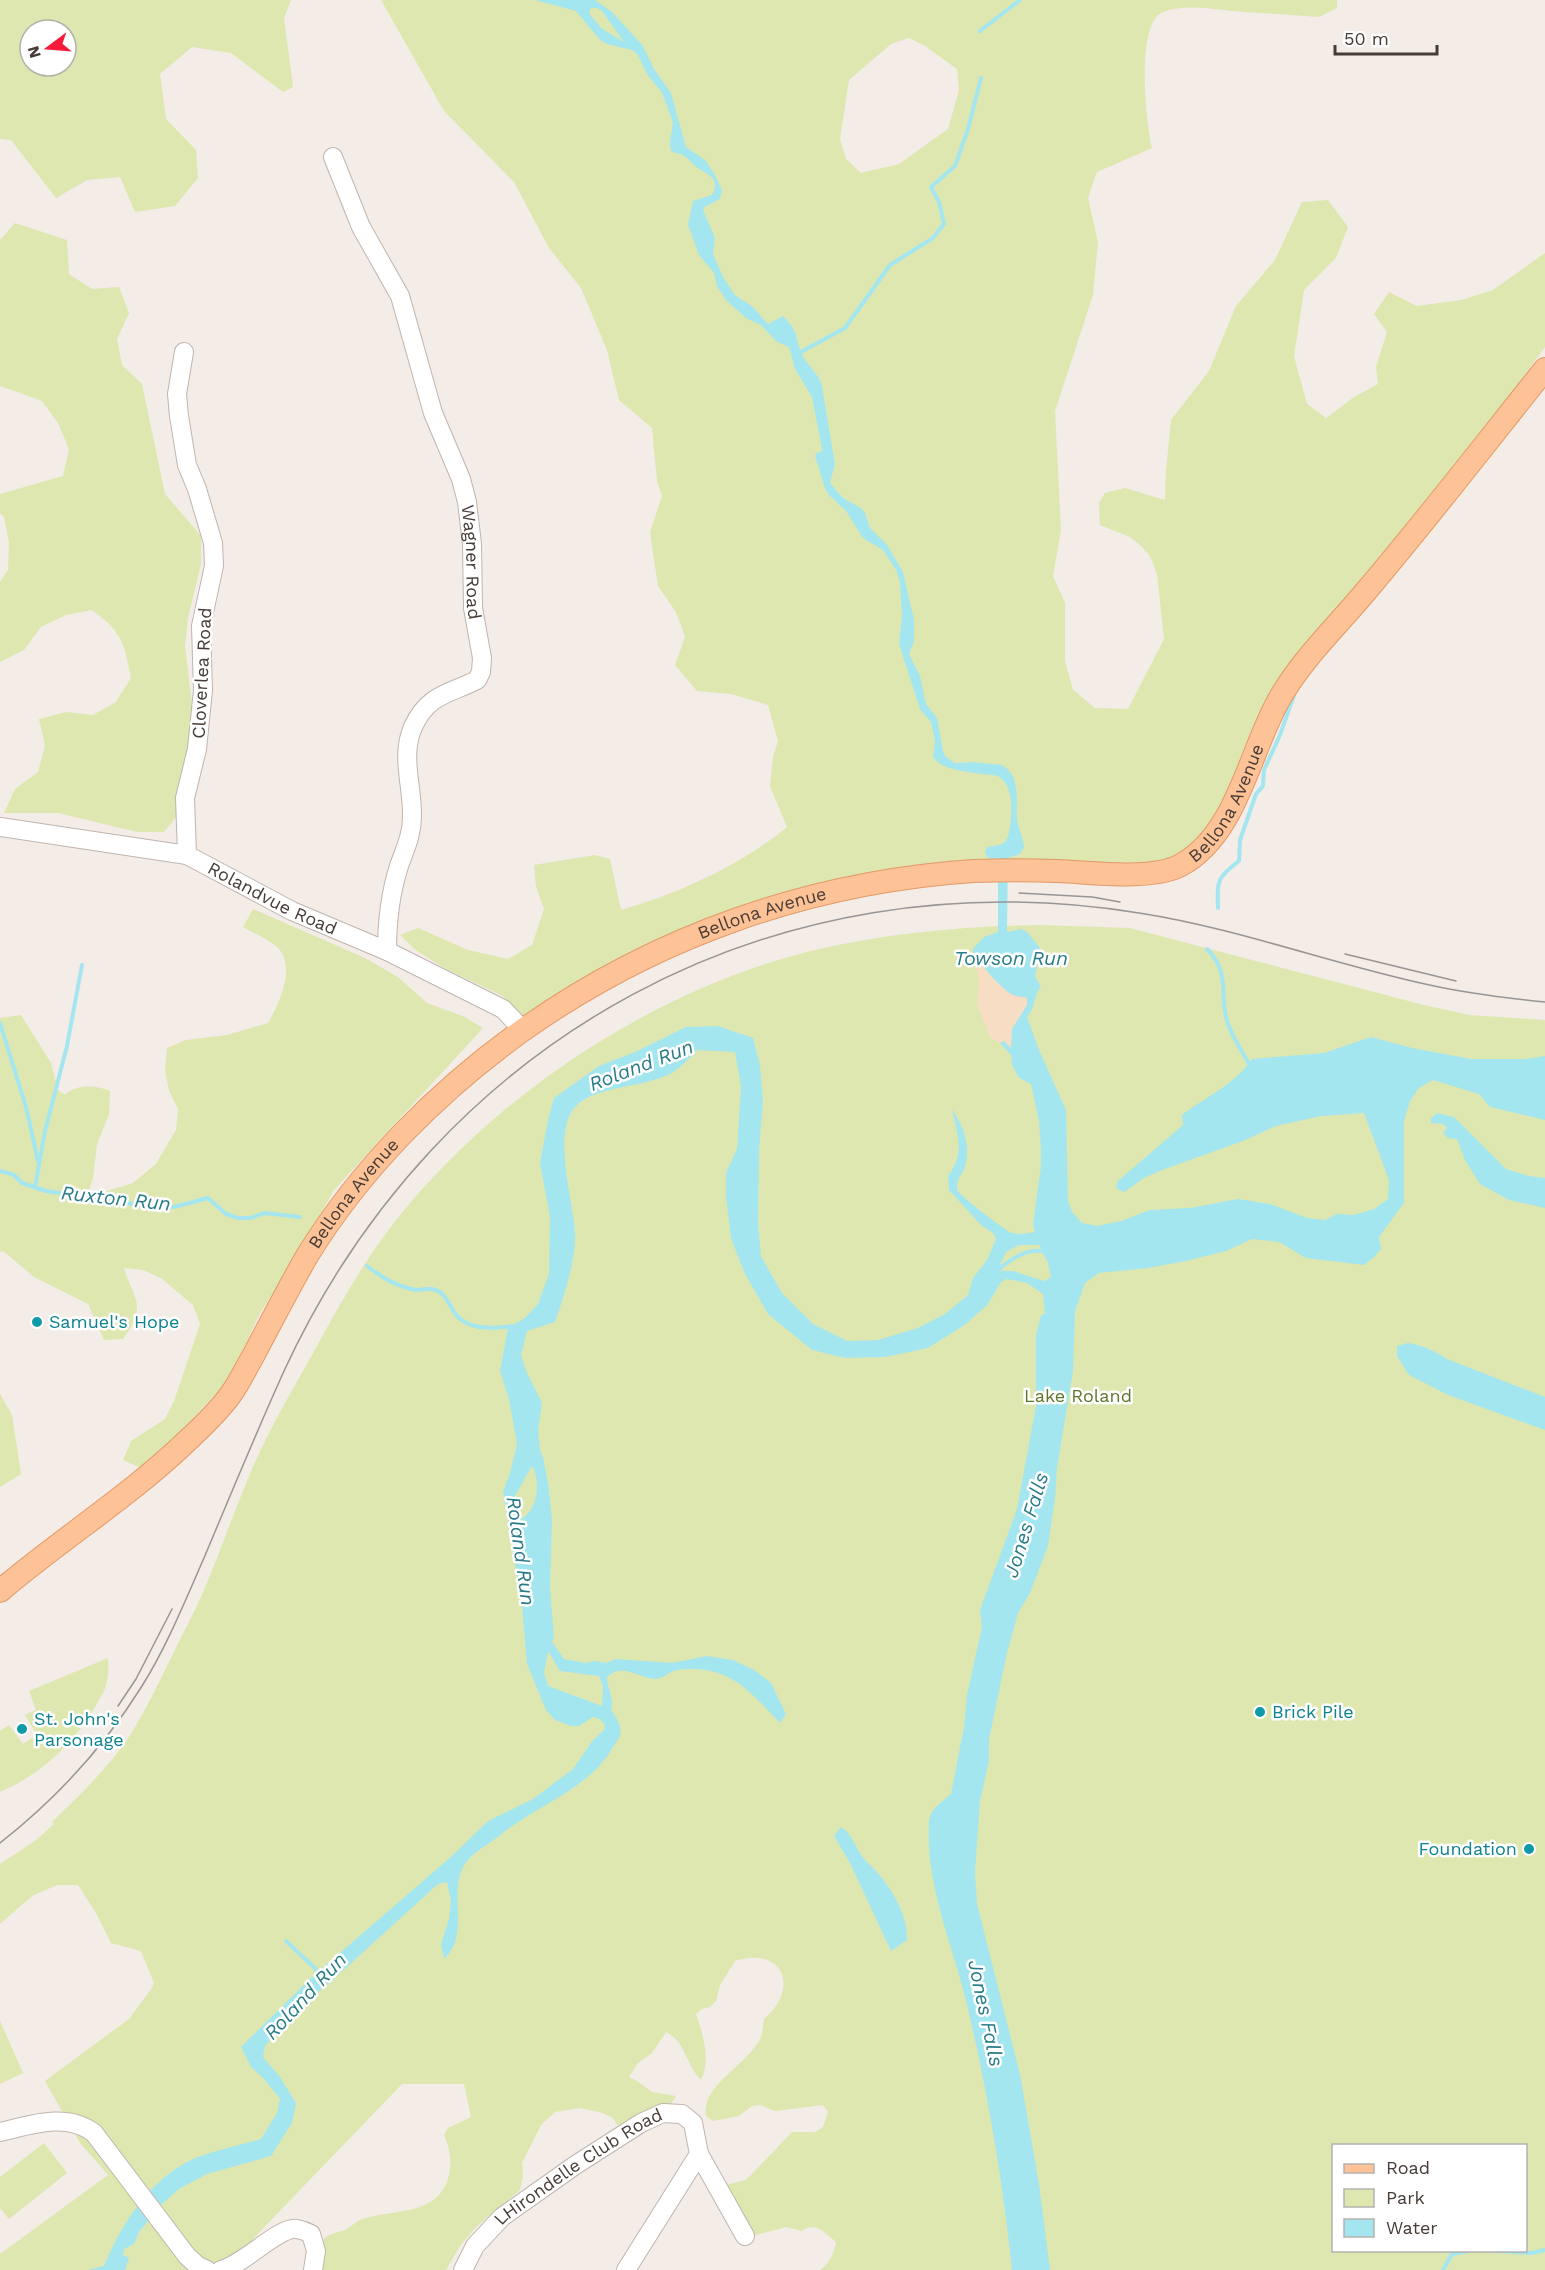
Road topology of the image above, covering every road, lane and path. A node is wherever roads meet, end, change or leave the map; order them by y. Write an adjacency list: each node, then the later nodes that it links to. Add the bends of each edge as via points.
1 (333, 157): 6 (street, Wagner Road, via 361,227 400,296 433,413 461,479 472,544 473,608 482,658 477,680 434,698 413,726 408,746 412,817 408,844 391,896)
2 (184, 352): 5 (street, Cloverlea Road, via 177,394 179,416 187,465 213,543 214,566 201,626 203,690 197,749 185,798)
3 (1545, 369): 7 (main road, Bellona Avenue, via 1294,675 1218,830 1186,862 1150,873 1014,870 932,875 790,902 739,917 633,962)
4 (0, 827): 5 (street, Rolandvue Road)
5 (187, 855): 6 (street, Rolandvue Road, via 292,911)
6 (387, 951): 7 (street, Rolandvue Road, via 503,1009)
7 (523, 1030): 8 (main road, Bellona Avenue, via 427,1110 353,1191 308,1255 232,1393 202,1427 158,1469)
8 (0, 1592)
9 (0, 2132): 12 (street, via 62,2121 85,2127 174,2240 198,2266)
10 (699, 2154): 11 (street); 15 (street, LHirondelle Club Road, via 693,2123 682,2114 663,2114 641,2123 502,2217 475,2246); 16 (street)
11 (745, 2236)
12 (207, 2270)
13 (221, 2270): 14 (street, via 245,2260 280,2233 296,2228 311,2234 316,2251)
14 (313, 2270)
15 (463, 2270)
16 (626, 2270)

